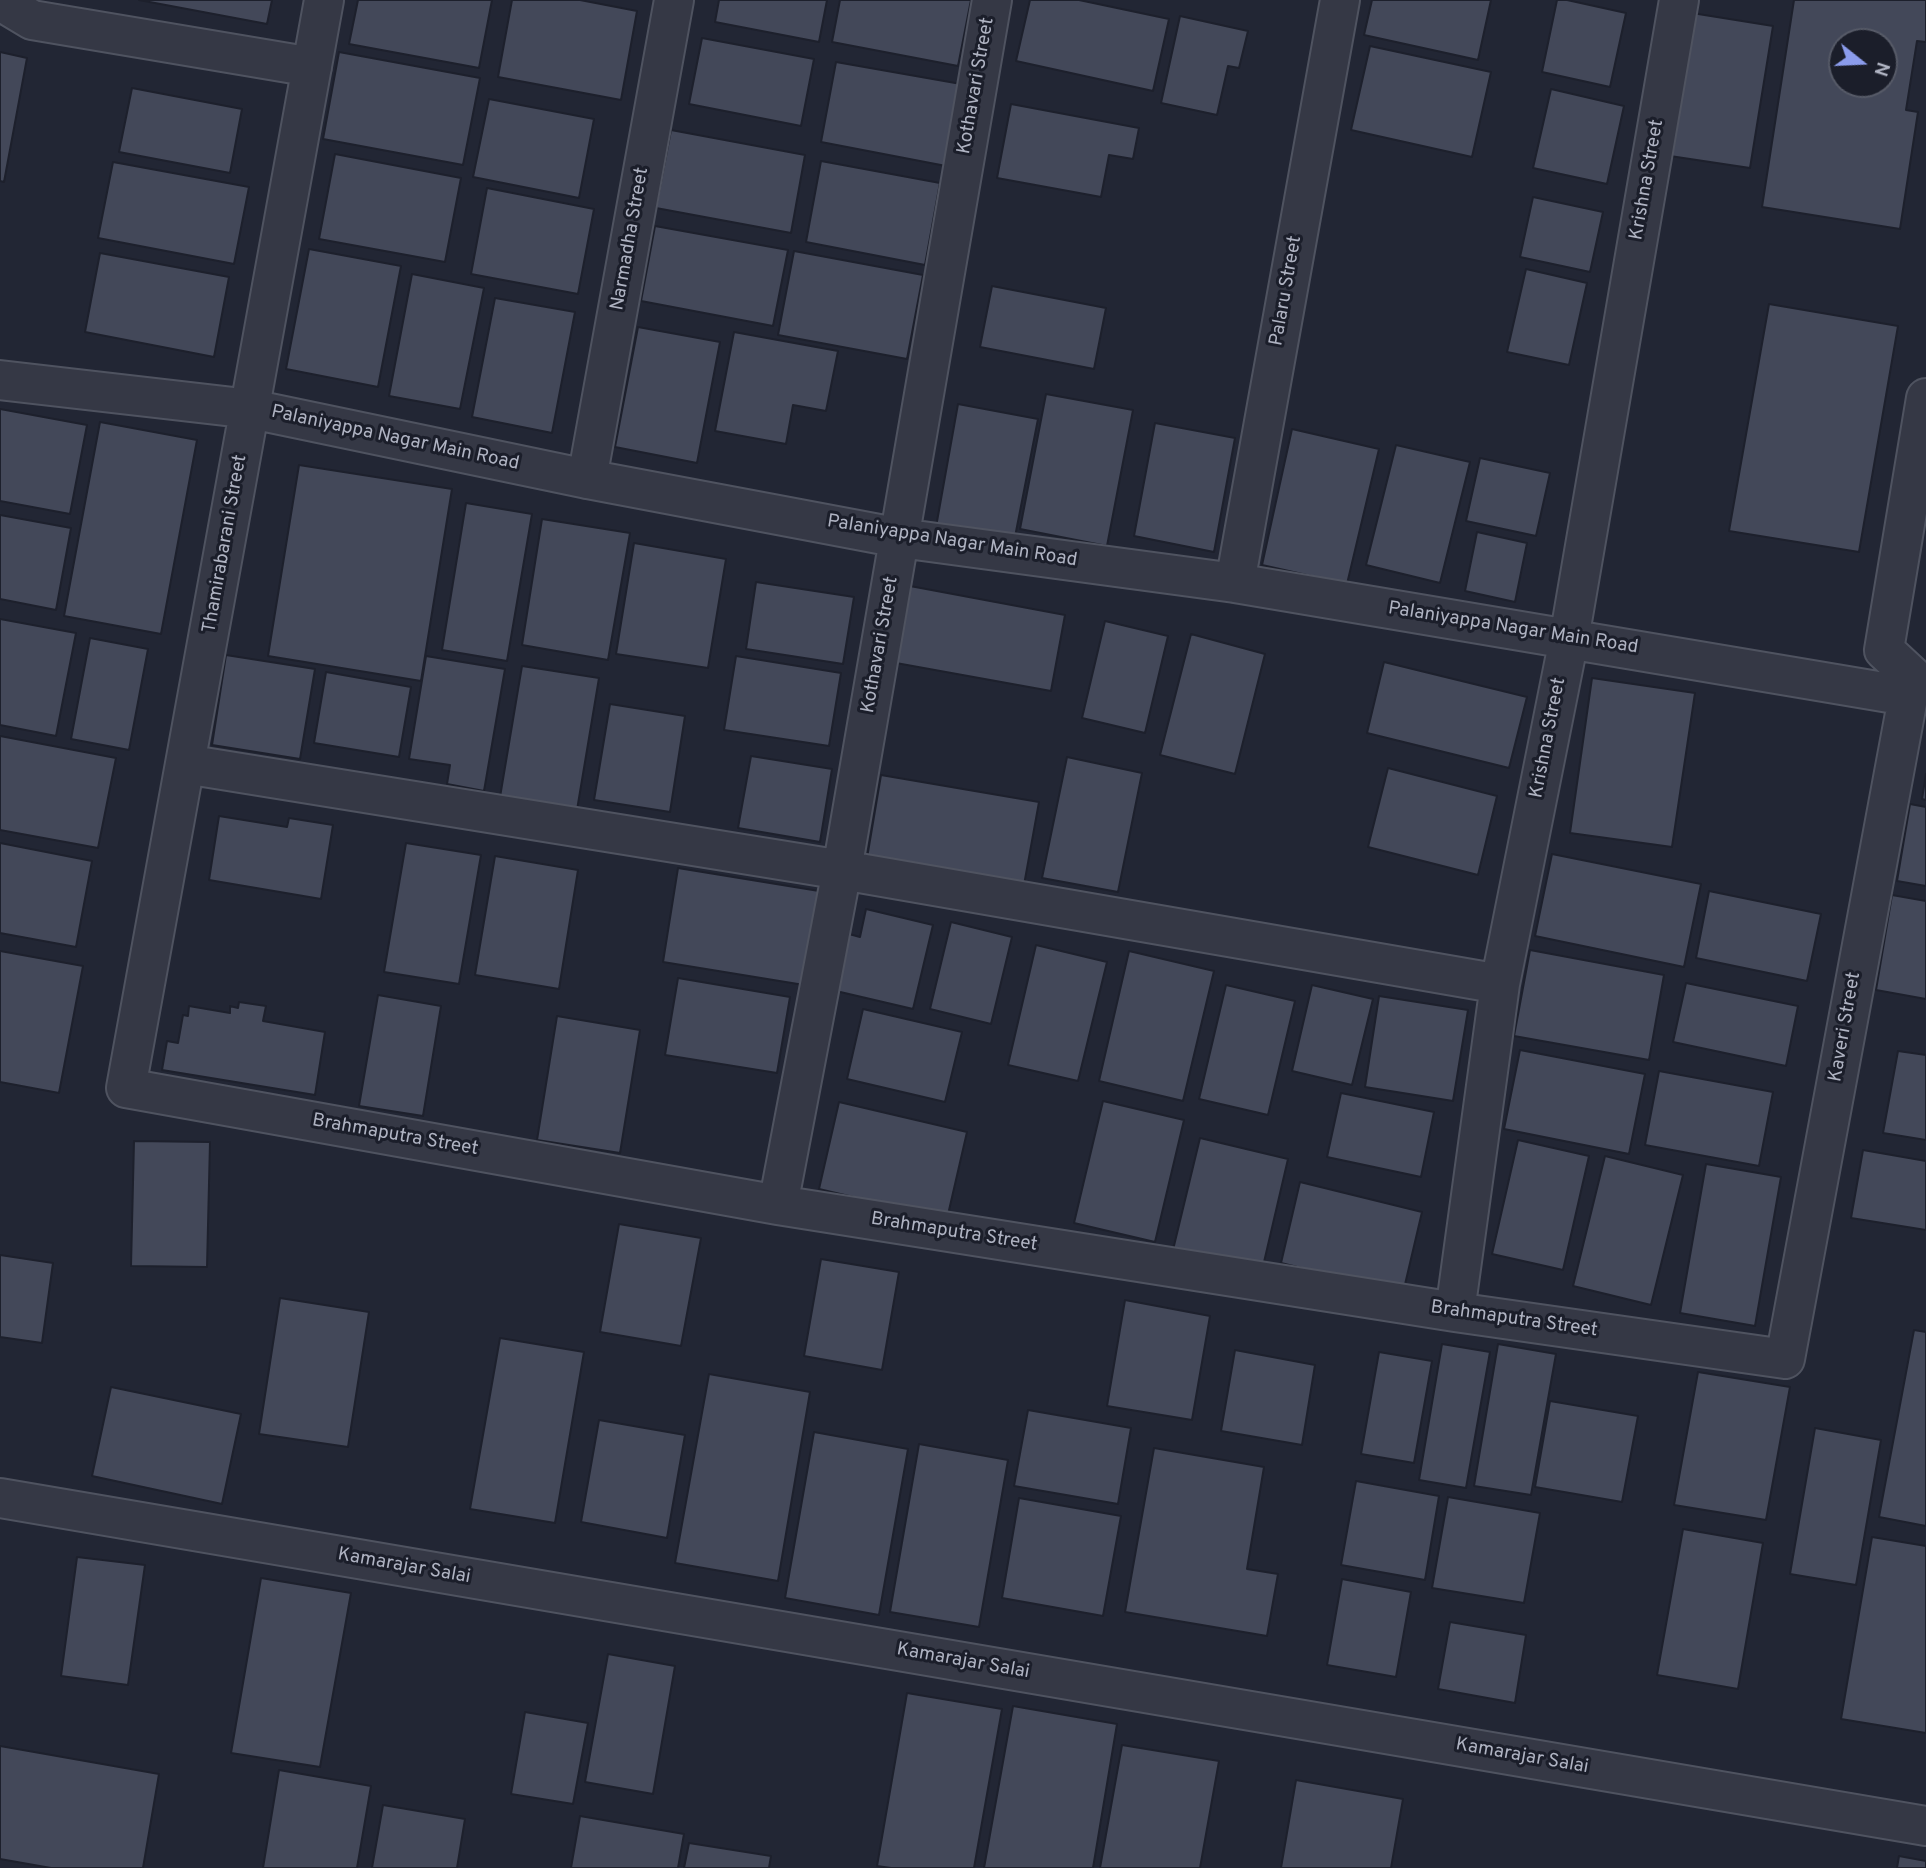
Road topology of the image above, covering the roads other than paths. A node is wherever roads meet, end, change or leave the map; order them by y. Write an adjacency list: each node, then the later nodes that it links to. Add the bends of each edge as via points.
1 (6, 0): 7 (street, via 32,20)
2 (324, 0): 7 (street, Thamirabarani Street)
3 (674, 0): 11 (street, Narmadha Street)
4 (992, 0): 12 (street, Kothavari Street)
5 (1340, 0): 13 (street, Palaru Street)
6 (1679, 0): 14 (street, Krishna Street)
7 (312, 67): 10 (street, Thamirabarani Street)
8 (0, 380): 10 (street, Palaniyappa Nagar Main Road)
9 (1926, 398): 15 (street)
10 (251, 410): 11 (street, Palaniyappa Nagar Main Road); 18 (street, Thamirabarani Street)
11 (587, 479): 12 (street, Palaniyappa Nagar Main Road)
12 (900, 538): 13 (street, Palaniyappa Nagar Main Road); 19 (street, Kothavari Street)
13 (1235, 583): 14 (street, Palaniyappa Nagar Main Road)
14 (1569, 639): 17 (street, Palaniyappa Nagar Main Road); 20 (street, Krishna Street)
15 (1884, 650): 16 (street); 17 (street, via 1912,676)
16 (1926, 661)
17 (1907, 696): 24 (street, Kaveri Street)
18 (186, 764): 19 (street); 21 (street, Thamirabarani Street)
19 (842, 870): 20 (street); 22 (street, Kothavari Street)
20 (1500, 984): 23 (street, Krishna Street)
21 (126, 1088): 22 (street, Brahmaputra Street)
22 (778, 1205): 23 (street, Brahmaputra Street)
23 (1455, 1312): 24 (street, Brahmaputra Street)
24 (1785, 1359)
25 (0, 1498): 26 (street, Kamarajar Salai)
26 (1926, 1826)

